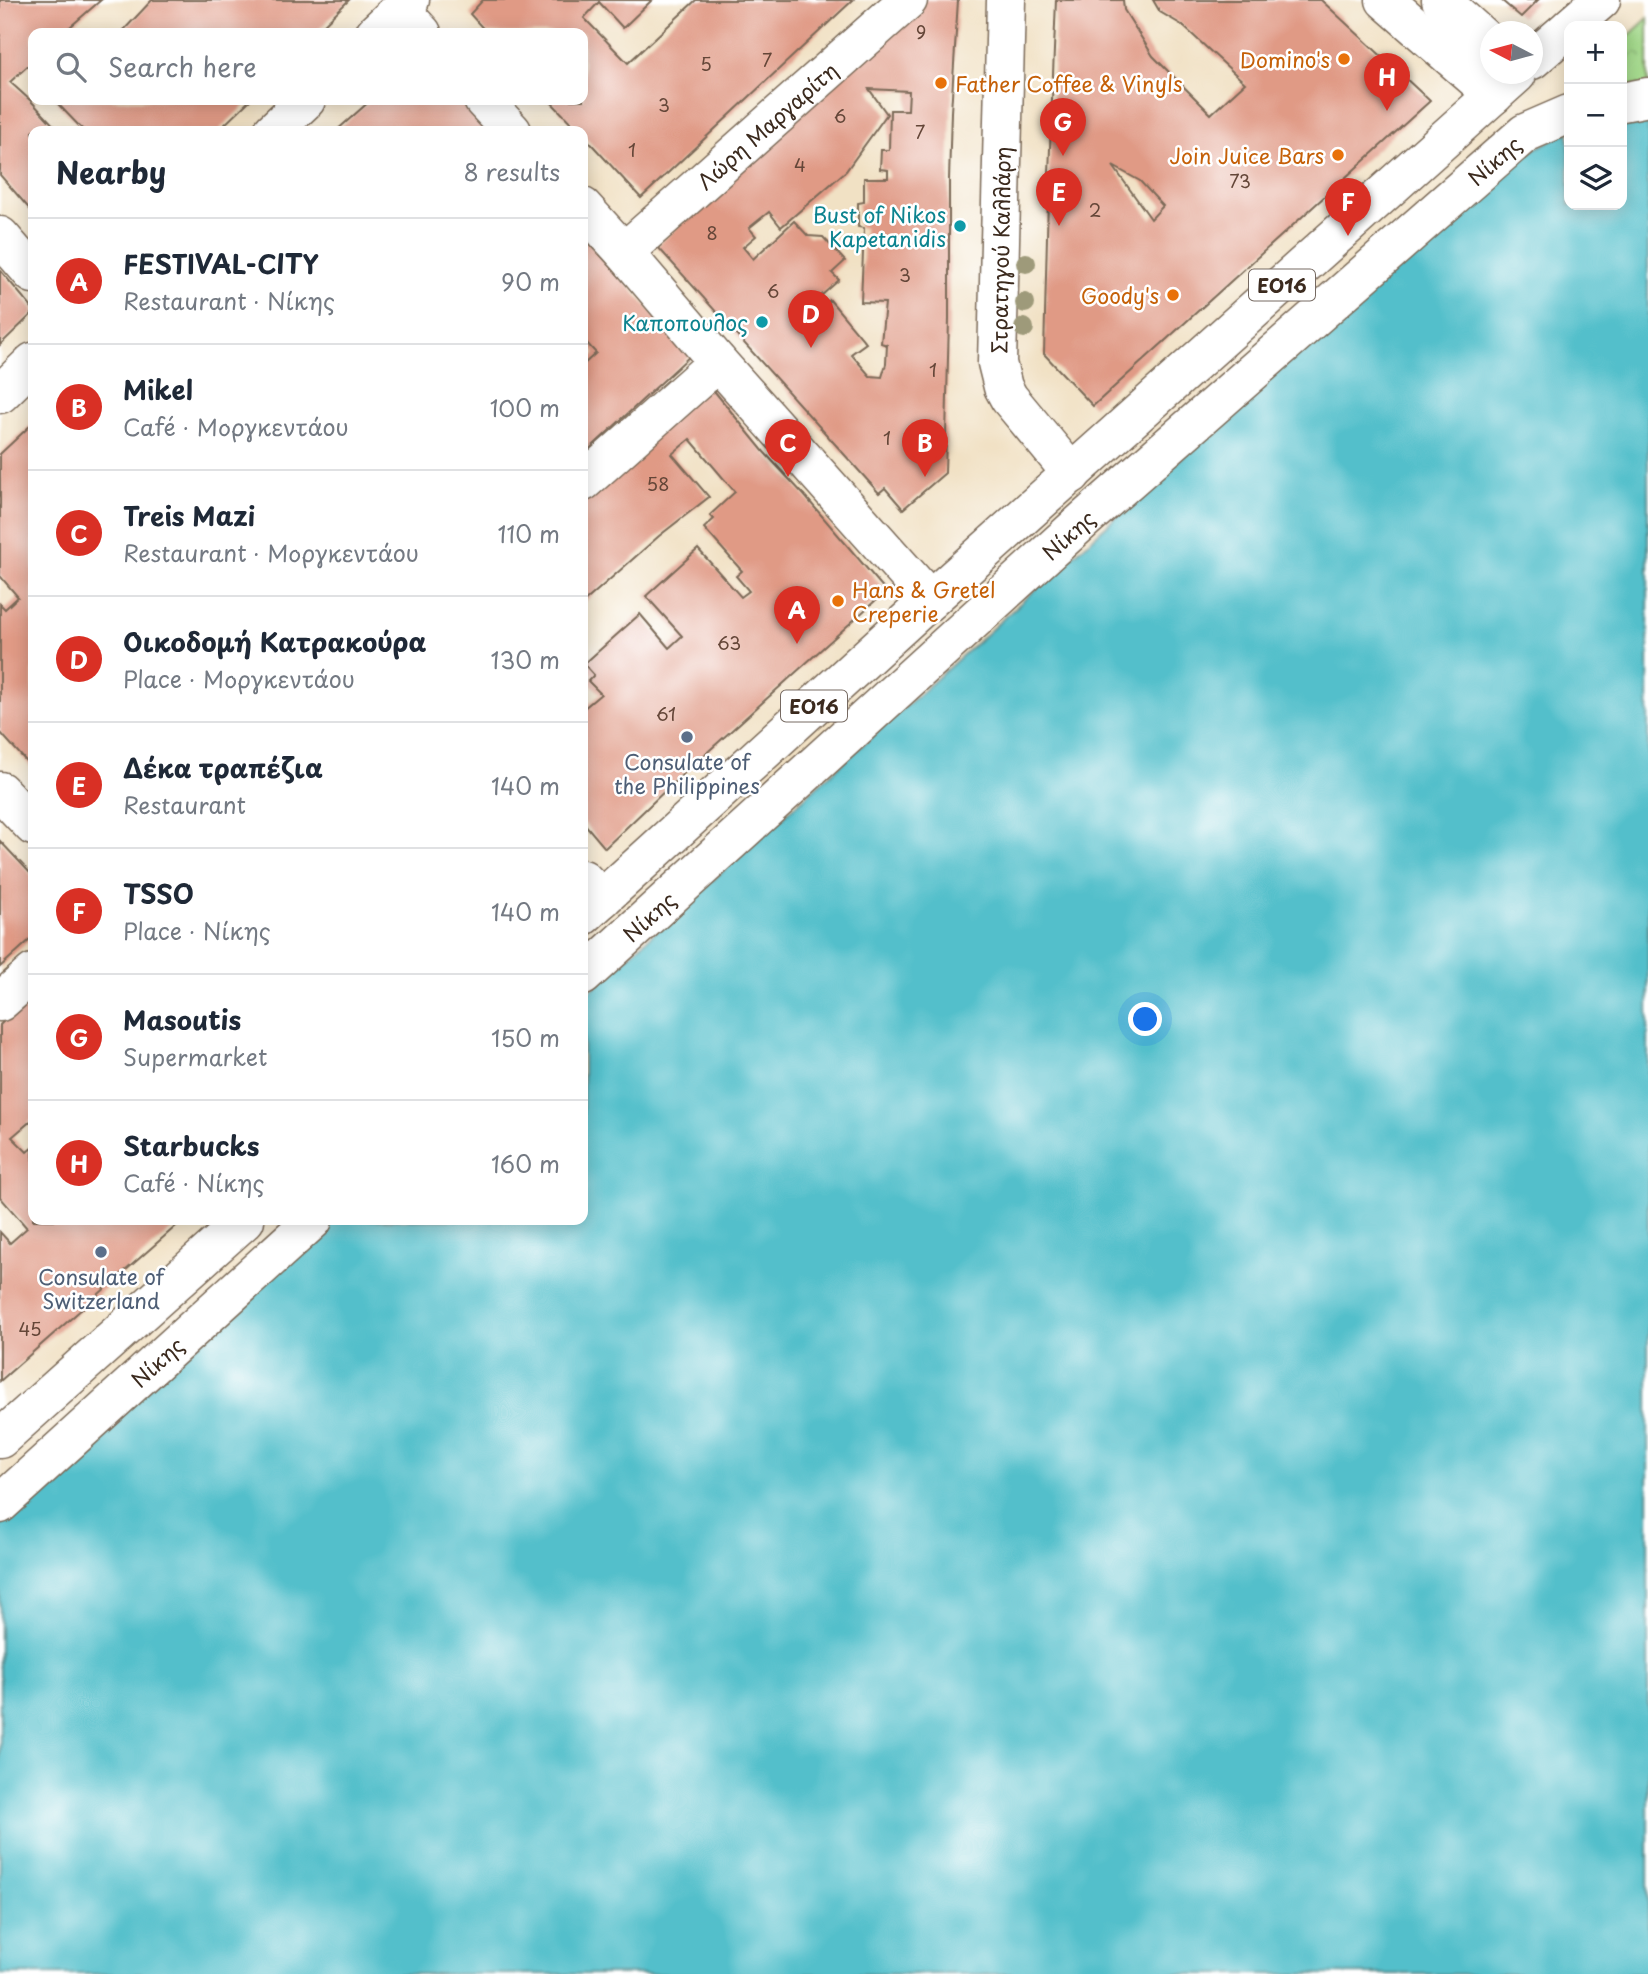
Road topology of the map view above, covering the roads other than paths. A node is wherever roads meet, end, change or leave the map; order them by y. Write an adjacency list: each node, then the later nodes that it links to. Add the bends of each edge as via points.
1 (908, 0): 21 (street, Λώρη Μαργαρίτη)
2 (1006, 0): 26 (street, Στρατηγού Καλλάρη, via 997,363 1009,398)
3 (1385, 0): 10 (street)
4 (1441, 0): 8 (street)
5 (1601, 0): 6 (street)
6 (1577, 21)
7 (1564, 32): 9 (street)
8 (1480, 35)
9 (1543, 50)
10 (1480, 66)
11 (1506, 84): 26 (street, Νίκης / ΕΟ16)
12 (1648, 97): 13 (street)
13 (1627, 101)
14 (301, 105): 17 (street)
15 (488, 105): 18 (street)
16 (1564, 116): 32 (street, Νίκης, via 1525,133 1061,541)
17 (278, 126)
18 (507, 126)
19 (588, 212): 21 (street)
20 (0, 236): 22 (street)
21 (624, 252): 23 (street)
22 (28, 268)
23 (718, 362): 27 (street); 28 (street)
24 (28, 367): 25 (street)
25 (0, 394)
26 (1072, 474): 28 (street, Νίκης / ΕΟ16)
27 (588, 478)
28 (930, 600): 31 (street, Νίκης / ΕΟ16)
29 (0, 791): 30 (street)
30 (28, 821)
31 (589, 898)
32 (588, 971)
33 (28, 977): 34 (street)
34 (0, 1002)
35 (239, 1225): 37 (street)
36 (307, 1225): 38 (street, Νίκης)
37 (0, 1440)
38 (0, 1504)

